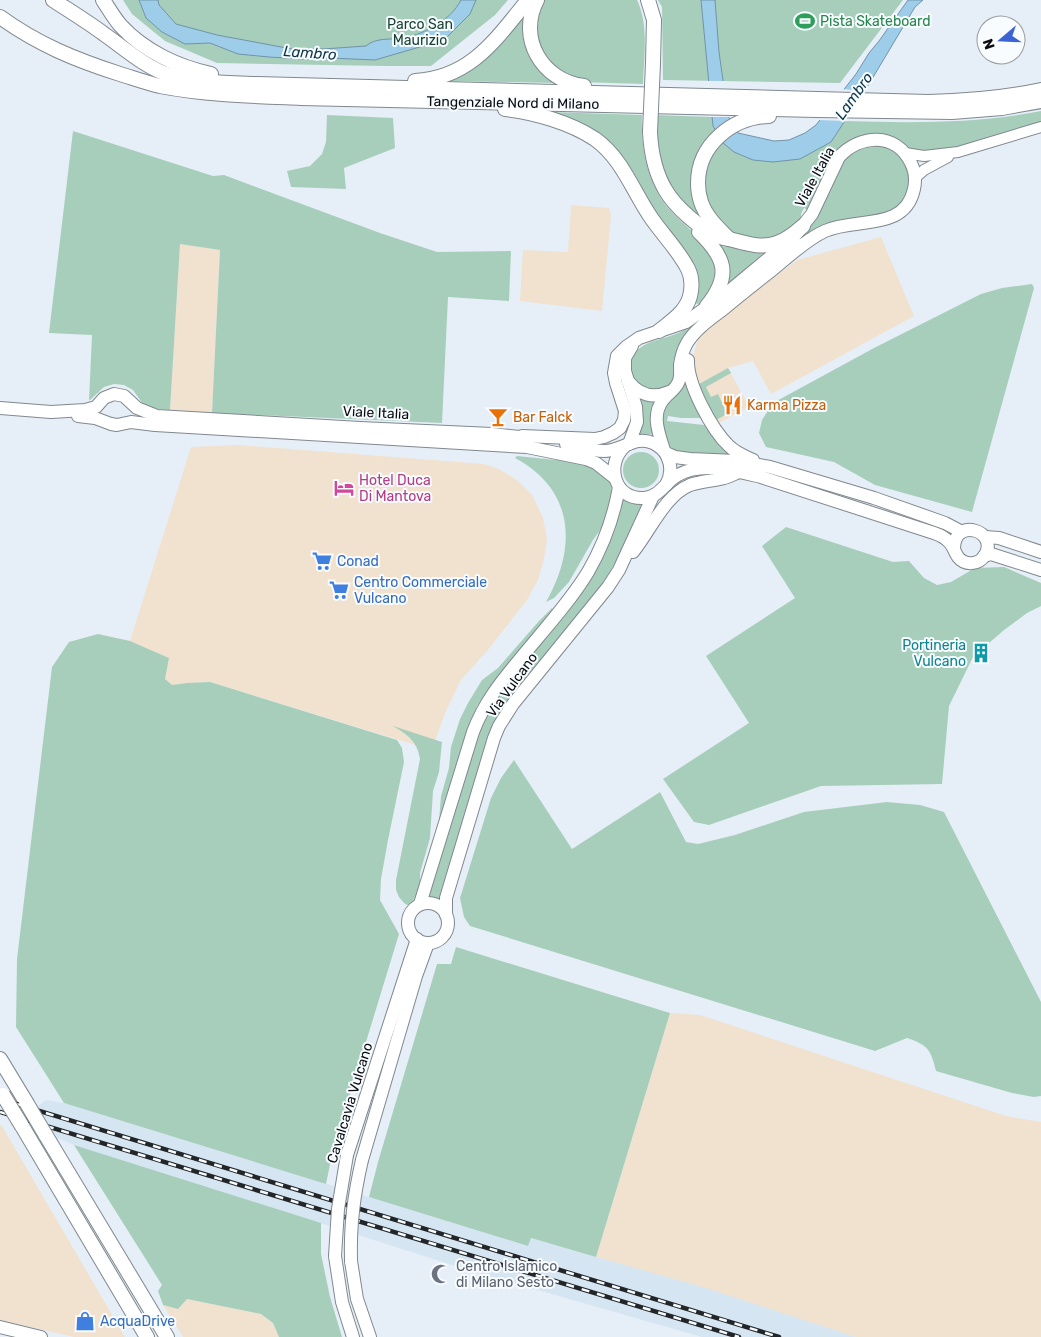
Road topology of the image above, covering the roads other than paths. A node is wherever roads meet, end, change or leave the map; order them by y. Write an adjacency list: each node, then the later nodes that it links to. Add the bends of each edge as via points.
1 (52, 0): 9 (highway, Tangenziale Nord di Milano, via 148,65 164,72 215,82)
2 (103, 0): 9 (highway, via 121,26 154,52 172,61 208,73 253,77)
3 (528, 0): 9 (highway, via 486,49 448,75 416,81 321,79)
4 (537, 0): 11 (highway, via 531,17 531,40 540,60 554,76 573,85)
5 (642, 0): 8 (highway, via 647,12)
6 (648, 0): 8 (highway, via 654,20)
7 (0, 17): 13 (highway, Tangenziale Nord di Milano, via 64,55 159,86 301,98)
8 (650, 63): 17 (highway)
9 (286, 85): 11 (highway, Tangenziale Nord di Milano)
10 (1041, 90): 15 (highway)
11 (700, 97): 13 (highway, Tangenziale Nord di Milano); 14 (highway)
12 (1041, 101): 15 (highway, via 974,111 925,113)
13 (480, 102): 24 (highway, via 493,108 548,117 594,139 616,160 689,271 689,302 680,315)
14 (817, 109): 15 (highway); 22 (highway, via 744,120 714,140 706,151 698,176 700,201 705,213)
15 (869, 109)
16 (1041, 127): 18 (street)
17 (647, 132): 22 (highway, via 659,176 674,202 718,237); 23 (highway, via 648,158 663,195 718,254 722,280)
18 (958, 152): 19 (street, via 924,156); 20 (street, via 938,161)
19 (905, 153): 20 (main road); 21 (main road, Viale Italia, via 897,145 875,140 865,140 846,150 839,157)
20 (915, 178): 26 (main road, via 911,198 899,213 891,218 836,227 816,236 698,329)
21 (803, 226): 22 (highway, via 787,239 766,246); 23 (main road, Viale Italia, via 793,238)
22 (728, 239)
23 (708, 306): 24 (main road, Viale Italia, via 686,322)
24 (659, 332): 25 (main road, Viale Italia)
25 (634, 341): 27 (main road, via 626,358 624,370); 35 (main road, via 617,356 614,373 625,411 620,428 595,439)
26 (688, 343): 28 (main road, via 682,354 678,383); 38 (main road, via 688,374 711,423 740,455)
27 (627, 378): 28 (main road, via 636,390 647,395); 36 (main road, via 637,422)
28 (672, 391): 37 (main road, via 658,407 657,415 658,434)
29 (128, 400): 30 (main road, Viale Italia, via 114,394); 34 (main road, via 130,415); 35 (main road, Viale Italia, via 147,413 164,416)
30 (101, 403): 32 (main road, Viale Italia, via 92,409); 33 (main road, via 101,416)
31 (0, 408): 32 (main road, Viale Italia)
32 (51, 412): 33 (main road, Viale Italia)
33 (105, 421): 34 (main road, Viale Italia, via 117,425)
34 (123, 423): 40 (main road, Viale Italia, via 527,447 586,459 596,463)
35 (522, 436): 36 (main road, Viale Italia, via 596,450 613,450)
36 (627, 445): 37 (main road, Viale Italia, via 646,441); 40 (main road, via 615,461 613,471)
37 (665, 452): 38 (main road, Viale Italia, via 675,457 736,461); 41 (main road, via 671,472)
38 (770, 468): 43 (main road, Viale Italia, via 874,498)
39 (740, 472): 41 (main road, via 694,468 677,475); 45 (main road, via 934,533 947,540); 48 (main road, via 680,490 664,506)
40 (617, 482): 42 (main road, Viale Italia, via 624,491 636,497); 50 (main road, Via Vulcano, via 615,511 588,572 491,696 479,716)
41 (666, 485): 42 (main road)
42 (653, 496): 48 (main road, Via Vulcano)
43 (962, 532): 44 (main road, Viale Italia, via 974,530); 45 (main road)
44 (985, 538): 46 (main road, Viale Italia, via 999,538); 47 (main road)
45 (954, 549): 47 (main road, via 959,558 968,563 977,562)
46 (1041, 552)
47 (984, 556): 49 (main road, via 991,554)
48 (619, 570): 51 (main road, Via Vulcano, via 499,726 446,898)
49 (1041, 570)
50 (420, 904): 51 (main road, via 435,904); 52 (main road, via 408,920 410,931)
51 (446, 915): 52 (main road, via 448,924 444,934 438,940)
52 (422, 941): 59 (main road, Cavalcavia Vulcano, bridge, via 347,1155 335,1256 341,1297); 60 (main road, Cavalcavia Vulcano, bridge, via 416,976 362,1160 353,1202 351,1261 357,1299)
53 (0, 1059): 58 (highway, bridge)
54 (2, 1092): 57 (highway, bridge)
55 (0, 1327): 56 (main road)
56 (41, 1337)
57 (147, 1337)
58 (167, 1337)
59 (352, 1337)
60 (370, 1337)

